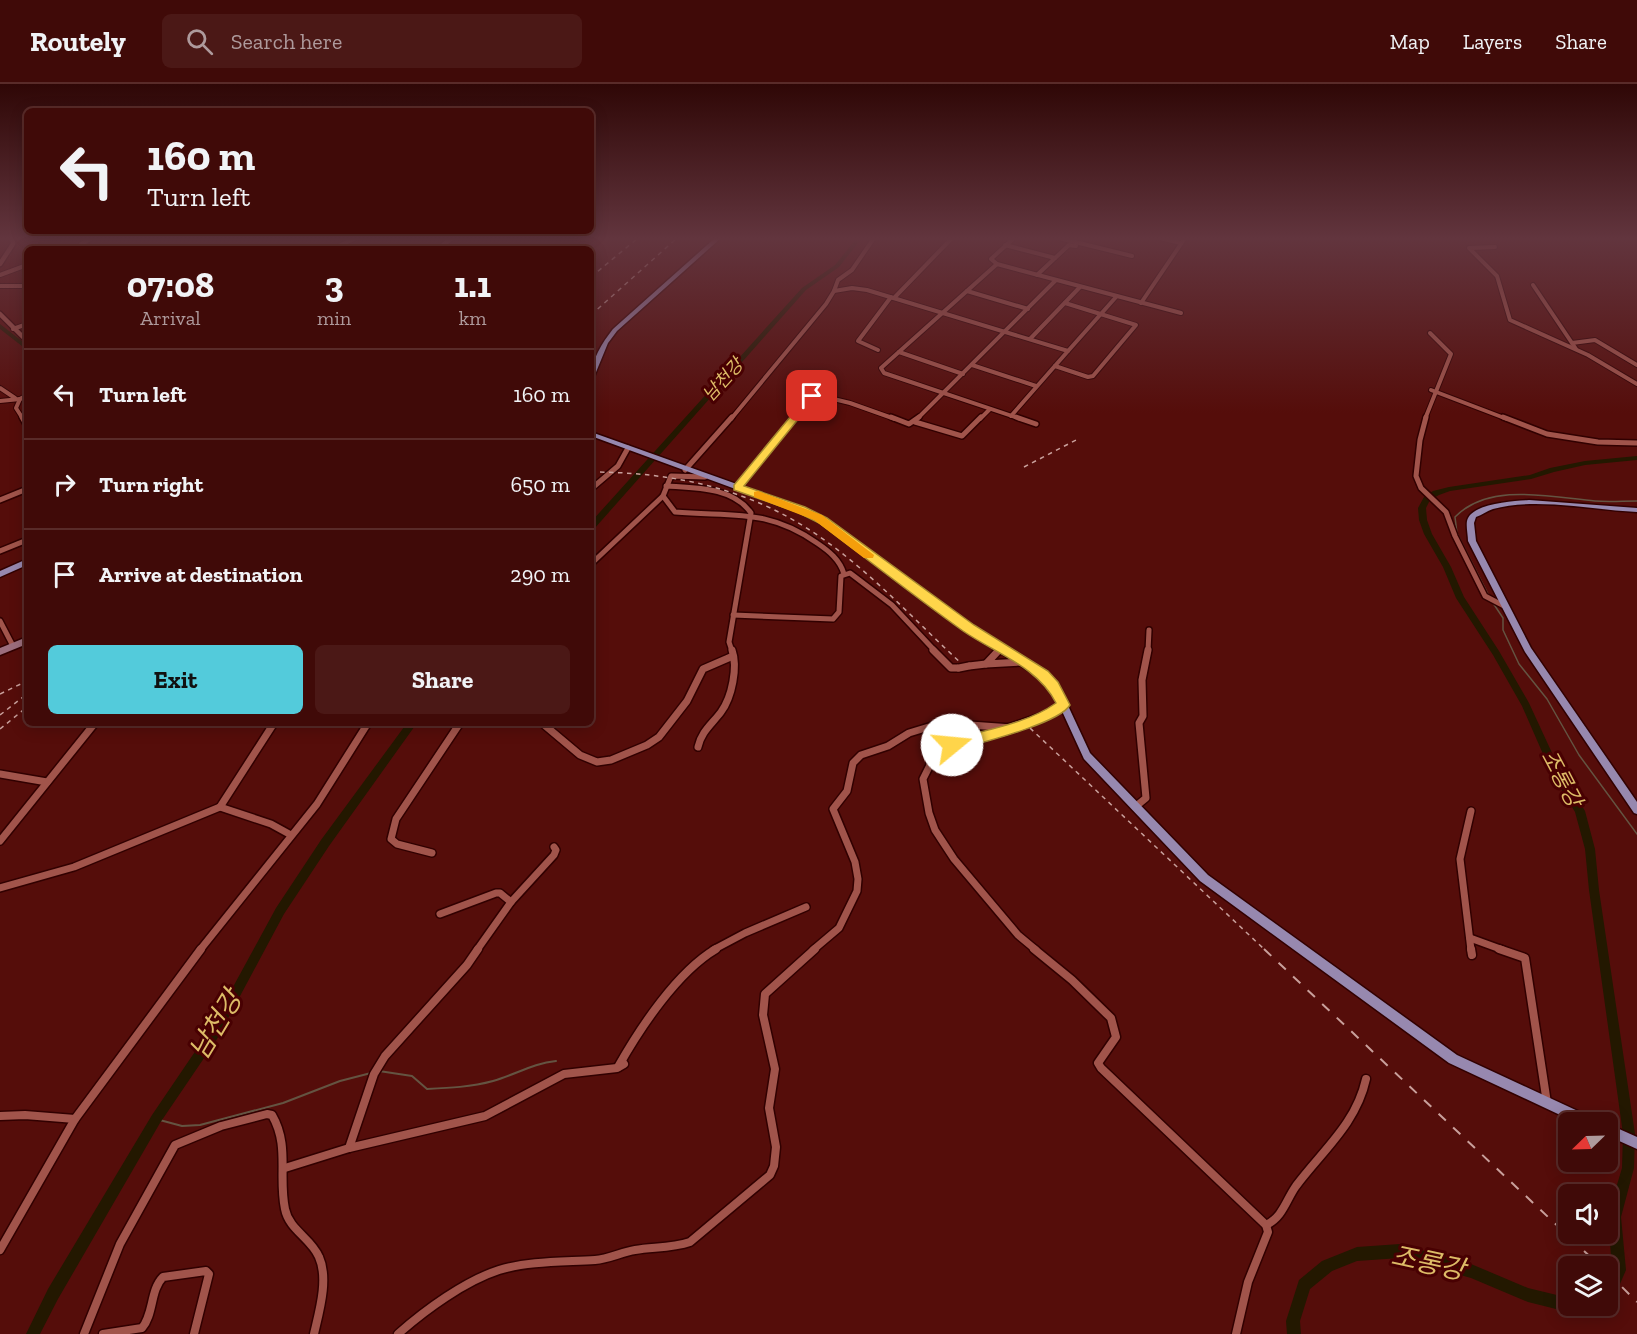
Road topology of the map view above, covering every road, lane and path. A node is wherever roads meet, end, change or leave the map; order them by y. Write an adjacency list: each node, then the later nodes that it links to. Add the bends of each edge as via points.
1 (653, 296): 33 (main road, via 615,330)
2 (830, 296): 52 (street, via 714,439)
3 (961, 296): 15 (street)
4 (985, 296): 14 (street)
5 (1040, 296): 14 (street)
6 (1071, 296): 12 (street)
7 (1145, 296): 13 (street)
8 (1502, 296): 27 (street, via 1508,317)
9 (1541, 296): 25 (street)
10 (892, 297): 15 (street); 26 (street, via 858,341)
11 (1116, 297): 13 (street); 18 (street)
12 (1065, 303): 18 (street); 24 (street)
13 (1140, 303): 16 (street)
14 (1028, 309): 21 (street)
15 (943, 313): 21 (street); 29 (street)
16 (1181, 313)
17 (0, 314): 20 (street)
18 (1101, 314): 28 (street); 32 (street, via 1136,325 1093,376)
19 (24, 325): 20 (street)
20 (13, 329): 23 (street)
21 (1005, 332): 24 (street); 30 (street)
22 (1430, 333): 39 (street, via 1451,354)
23 (24, 338)
24 (1030, 339): 28 (street)
25 (1572, 343): 27 (street); 31 (street, via 1594,340)
26 (878, 350)
27 (1576, 350): 35 (street)
28 (1068, 351): 32 (street)
29 (899, 352): 34 (street); 40 (street, via 880,368 882,372)
30 (972, 365): 34 (street); 36 (street)
31 (1637, 365)
32 (1055, 366): 36 (street)
33 (594, 370)
34 (963, 374): 40 (street)
35 (1637, 384)
36 (1036, 386): 45 (street)
37 (0, 388): 42 (street)
38 (1431, 390): 39 (street)
39 (1437, 392): 50 (street, via 1546,434); 68 (street, via 1429,405 1416,465 1417,481 1446,512 1484,594)
40 (944, 393): 44 (street); 47 (street)
41 (24, 396): 42 (street)
42 (17, 398): 43 (street); 46 (street, via 17,409)
43 (0, 401)
44 (990, 409): 45 (street); 47 (street, via 962,436)
45 (1011, 416): 48 (street)
46 (24, 421)
47 (915, 422): 56 (street, via 909,424 850,403 812,396)
48 (1036, 424)
49 (594, 435): 51 (main road)
50 (1637, 443)
51 (632, 449): 52 (main road); 54 (street, via 622,462)
52 (681, 468): 53 (main road)
53 (705, 477): 55 (street, via 674,475); 56 (main road)
54 (594, 483)
55 (666, 486): 58 (street); 61 (street, via 725,495 743,503)
56 (738, 488): 74 (main road, via 818,517 969,629)
57 (24, 490): 59 (street)
58 (663, 496): 61 (street, via 675,512); 64 (street)
59 (0, 500)
60 (1637, 510): 68 (main road, via 1544,503 1493,507 1473,516 1470,537)
61 (751, 513): 67 (street, via 804,533 841,563); 69 (street)
62 (24, 541): 63 (street)
63 (0, 551)
64 (594, 561)
65 (24, 563): 66 (main road)
66 (0, 573)
67 (844, 574): 69 (street, via 839,612 833,619); 78 (street, bridge, via 850,573 872,589 951,668)
68 (1506, 607): 91 (main road, via 1528,650)
69 (733, 615): 76 (street, via 729,642)
70 (0, 621): 73 (street)
71 (1149, 630): 90 (street, via 1139,738 1146,798)
72 (24, 641): 73 (main road)
73 (13, 646): 75 (main road)
74 (1001, 648): 77 (main road); 78 (street)
75 (0, 652)
76 (734, 656): 84 (street, via 703,669 687,701 659,737 612,760 597,762 580,755); 86 (street, via 734,677 727,702 700,737)
77 (1023, 662): 78 (street); 79 (main road, via 1048,679)
78 (986, 664)
79 (1064, 705): 85 (street); 90 (main road, via 1087,756)
80 (93, 726): 88 (street)
81 (272, 726): 89 (street)
82 (366, 726): 93 (street, via 316,804)
83 (458, 726): 96 (street, via 396,819 391,835 397,844)
84 (546, 726)
85 (1012, 728): 112 (street, via 952,745 933,759 923,779 932,825 954,859 1018,935 1111,1018 1116,1037 1098,1063 1101,1068); 119 (street, via 942,723 865,752 853,763 850,787 833,809 855,862 857,891 839,928 769,988 763,1004 775,1069 769,1108 776,1147 770,1175 690,1242 597,1260 573,1259 500,1269 421,1314)
86 (698, 747)
87 (0, 774): 88 (street)
88 (47, 782): 94 (street)
89 (219, 807): 93 (street, via 271,824); 97 (street, via 74,867)
90 (1134, 807): 104 (main road, via 1211,884 1402,1023 1453,1059)
91 (1637, 810)
92 (1471, 811): 101 (street, via 1460,859)
93 (291, 835): 107 (street, via 189,964)
94 (0, 841)
95 (554, 847): 98 (street, via 554,855)
96 (432, 853)
97 (0, 888)
98 (511, 902): 100 (street, via 496,893); 110 (street, via 467,965 385,1056 374,1074)
99 (806, 907): 110 (street, via 718,947 701,959 683,977 621,1066 564,1074 484,1116)
100 (440, 914)
101 (1470, 938): 102 (street); 104 (street, via 1525,958)
102 (1472, 955)
103 (1366, 1079): 112 (street, via 1365,1092 1350,1120 1294,1189 1277,1218)
104 (1547, 1103): 105 (main road)
105 (1567, 1112)
106 (0, 1116): 107 (street)
107 (75, 1119): 113 (street)
108 (1618, 1134): 109 (main road)
109 (1637, 1143)
110 (349, 1148): 111 (street)
111 (285, 1168): 115 (street, via 282,1139 272,1115 241,1120 175,1144 120,1244); 118 (street, via 286,1214 321,1264 320,1305)
112 (1266, 1225): 120 (street, via 1268,1232 1240,1304)
113 (0, 1250)
114 (143, 1331): 116 (street); 117 (street, via 163,1277 206,1272 209,1274)
115 (84, 1334)
116 (103, 1334)
117 (194, 1334)
118 (314, 1334)
119 (398, 1334)
120 (1236, 1334)

